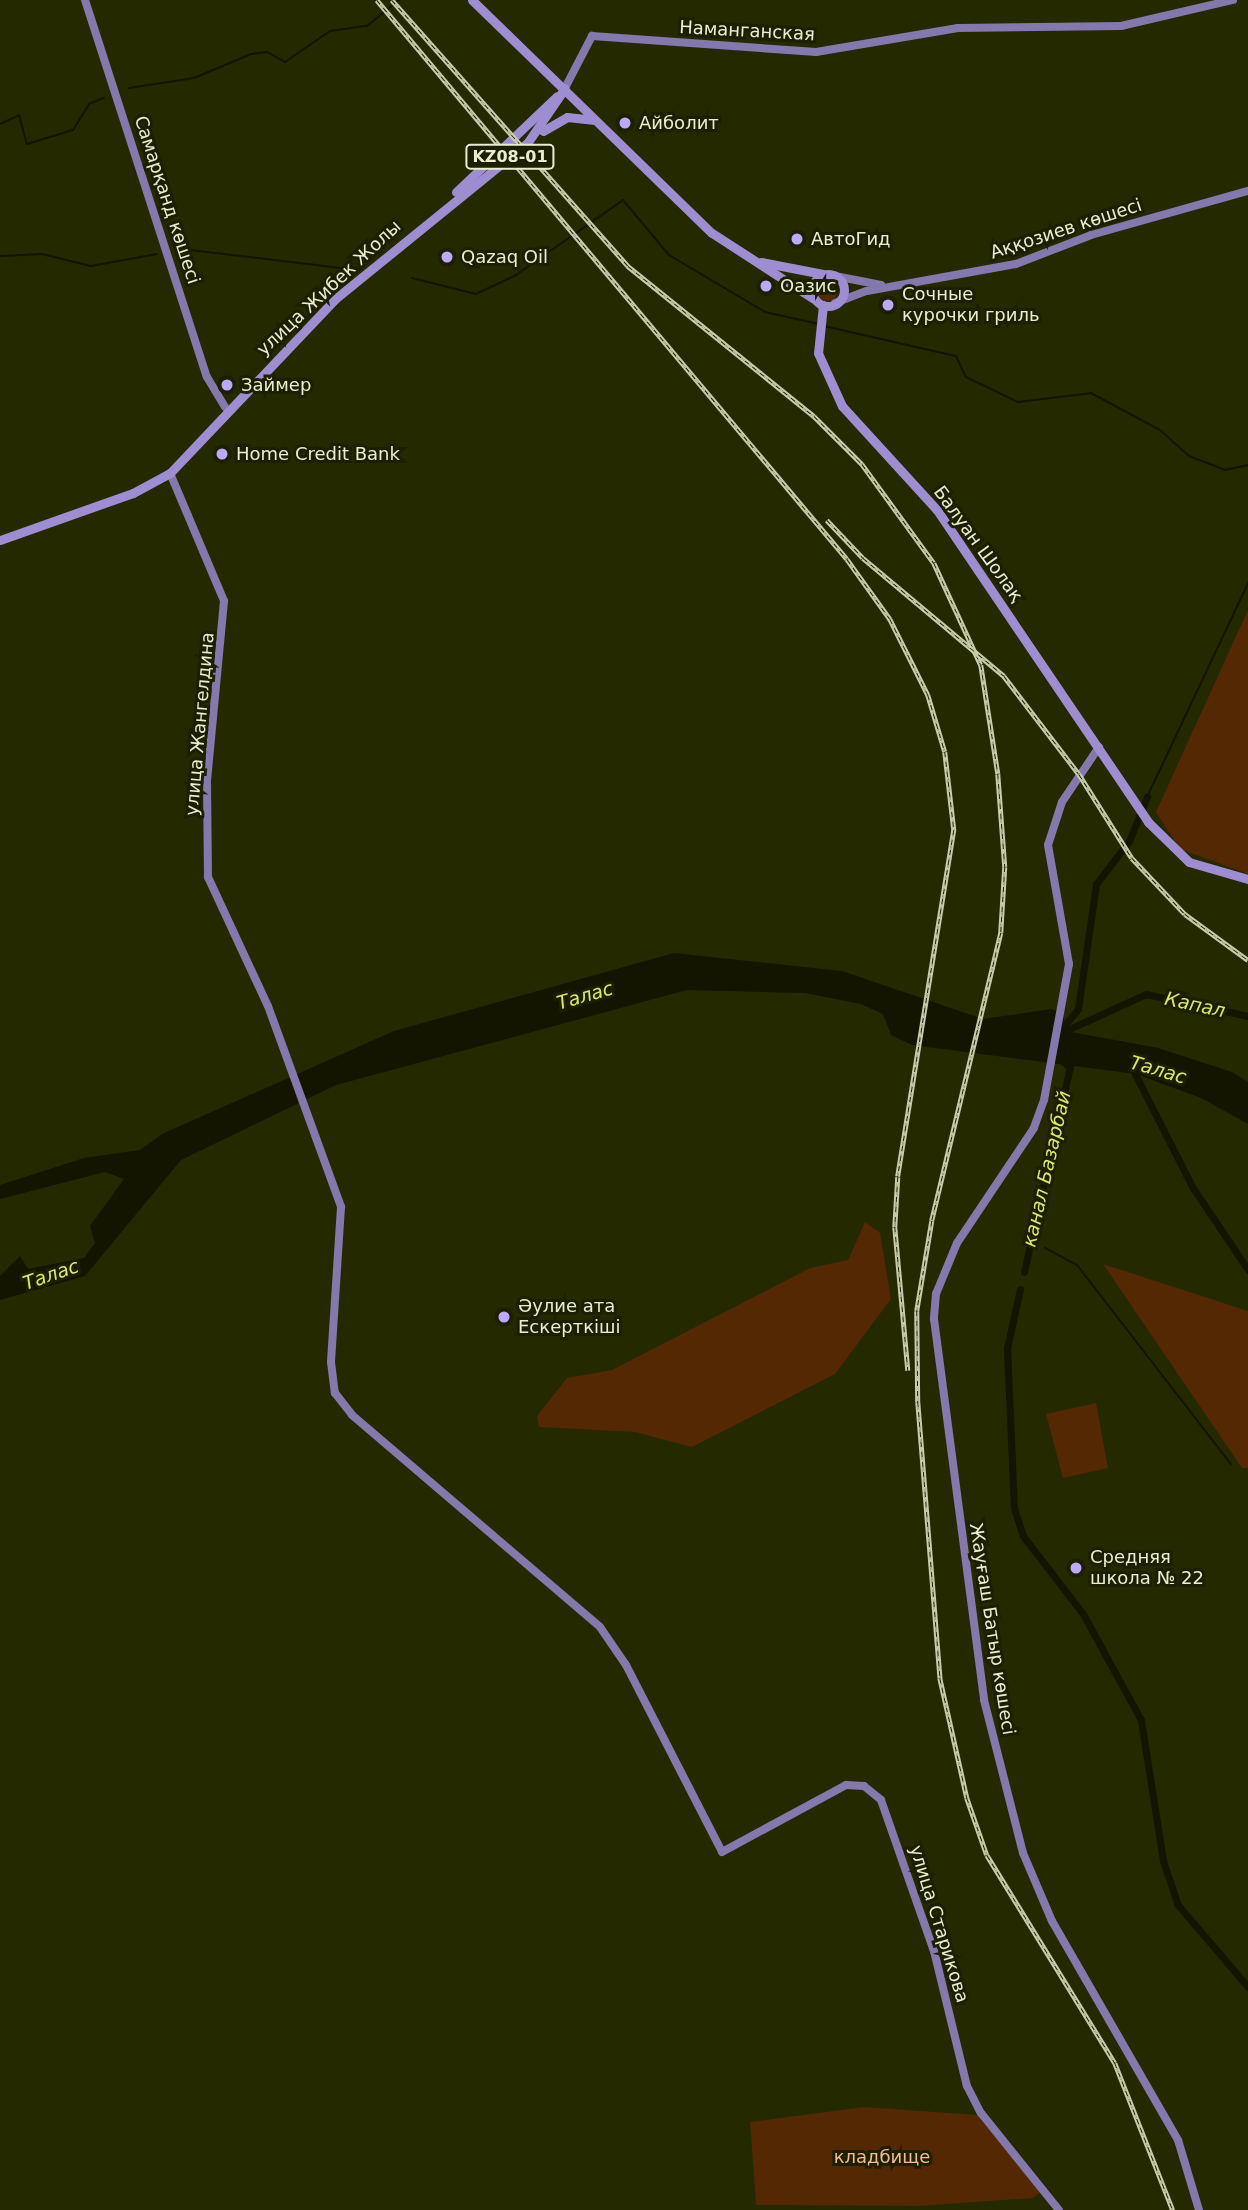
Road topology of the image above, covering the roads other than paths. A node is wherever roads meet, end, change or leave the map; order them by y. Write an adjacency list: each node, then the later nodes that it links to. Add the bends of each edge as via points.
1 (85, 0): 14 (street, Самарқанд көшесі, via 207,377)
2 (472, 0): 4 (main road)
3 (1233, 0): 4 (street, Наманганская, via 1121,26 958,28 816,52 592,36)
4 (565, 88): 5 (main road); 6 (main road, улица Жибек Жолы / KZ08-01); 8 (main road, улица Жибек Жолы / KZ08-01)
5 (600, 122): 6 (main road, KZ08-01, via 567,117); 9 (main road, via 712,233)
6 (528, 142): 8 (main road, улица Жибек Жолы / KZ08-01)
7 (1248, 191): 11 (street, Аққозиев көшесі, via 1091,235 1016,264)
8 (438, 211): 14 (main road, улица Жибек Жолы / KZ08-01, via 335,299)
9 (753, 259): 10 (main road); 12 (main road)
10 (830, 275): 11 (street, Аққозиев көшесі); 12 (main road, via 813,284); 13 (main road, via 843,288)
11 (891, 287): 13 (street, Аққозиев көшесі)
12 (818, 302): 13 (main road); 17 (main road, Балуан Шолақ, via 818,353 842,406 937,510)
13 (835, 303)
14 (225, 407): 15 (main road, улица Жибек Жолы / KZ08-01)
15 (170, 472): 16 (main road, улица Жибек Жолы / KZ08-01, via 133,494); 19 (street, улица Жангелдина, via 224,601 207,782 208,877 288,1056 341,1207 331,1362 338,1399 600,1626)
16 (0, 540)
17 (1098, 747): 18 (main road, Балуан Шолақ, via 1148,822 1189,862); 21 (street, Жауғаш Батыр көшесі, via 1062,802 1048,845 1066,935 1063,1008 1049,1081 1034,1128 957,1243 936,1294 946,1445 984,1700 1023,1853 1052,1921 1178,2140)
18 (1248, 879)
19 (722, 1852): 20 (street, улица Старикова, via 846,1785 864,1786 881,1800 934,1951 967,2086 981,2113)
20 (1059, 2210)
21 (1199, 2210)

